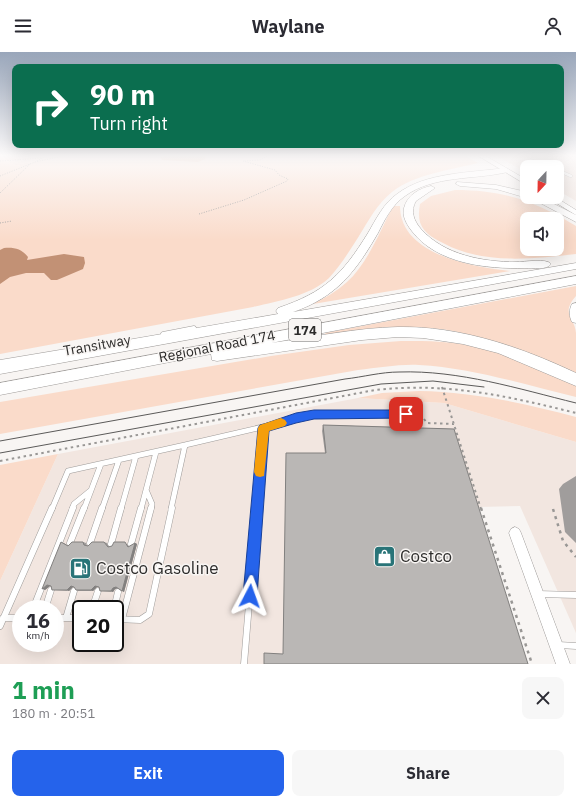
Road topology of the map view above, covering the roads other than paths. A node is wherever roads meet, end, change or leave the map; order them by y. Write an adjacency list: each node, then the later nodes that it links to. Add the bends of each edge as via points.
1 (426, 184): 13 (highway, via 403,193 391,203 358,258 334,287 279,312)
2 (452, 184): 3 (highway, via 489,186); 8 (highway, via 420,193 409,207 409,217 415,228 437,247 459,257 494,264)
3 (520, 193)
4 (546, 204): 7 (highway)
5 (561, 204): 6 (main road)
6 (576, 213)
7 (576, 219)
8 (576, 261)
9 (576, 266): 15 (highway, Regional Road 174 / 174)
10 (576, 280): 18 (highway, Regional Road 174 / 174)
11 (576, 307): 12 (highway)
12 (576, 319)
13 (194, 328): 14 (lane, Transitway); 15 (highway)
14 (0, 362)
15 (35, 362): 16 (highway, Regional Road 174 / 174)
16 (0, 368)
17 (576, 380): 18 (highway, via 532,359 496,346 447,335 406,332 339,338)
18 (35, 382): 19 (highway, Regional Road 174 / 174)
19 (0, 388)
20 (420, 414): 21 (lane, via 314,415)
21 (264, 428): 22 (lane); 53 (lane)
22 (185, 446): 23 (lane); 49 (lane, via 149,614 140,620)
23 (156, 452): 24 (lane); 27 (lane)
24 (136, 456): 25 (lane); 32 (lane)
25 (119, 460): 26 (lane); 31 (lane)
26 (101, 464): 28 (lane); 45 (lane, via 68,471)
27 (146, 490): 33 (lane); 44 (lane, via 152,504)
28 (90, 491): 30 (lane); 40 (lane, via 74,504)
29 (514, 533): 38 (street)
30 (70, 543)
31 (90, 543)
32 (111, 544)
33 (131, 544)
34 (51, 590): 41 (lane)
35 (74, 591): 47 (lane)
36 (98, 591): 42 (lane)
37 (118, 592): 43 (lane)
38 (537, 594): 39 (lane); 51 (street)
39 (576, 595)
40 (37, 600)
41 (48, 600)
42 (95, 600)
43 (116, 600)
44 (124, 600)
45 (3, 618): 46 (lane); 50 (lane)
46 (12, 618)
47 (66, 618): 48 (lane)
48 (72, 618)
49 (124, 619)
50 (0, 626)
51 (556, 645): 52 (lane); 54 (street)
52 (576, 646)
53 (244, 664)
54 (563, 664)

